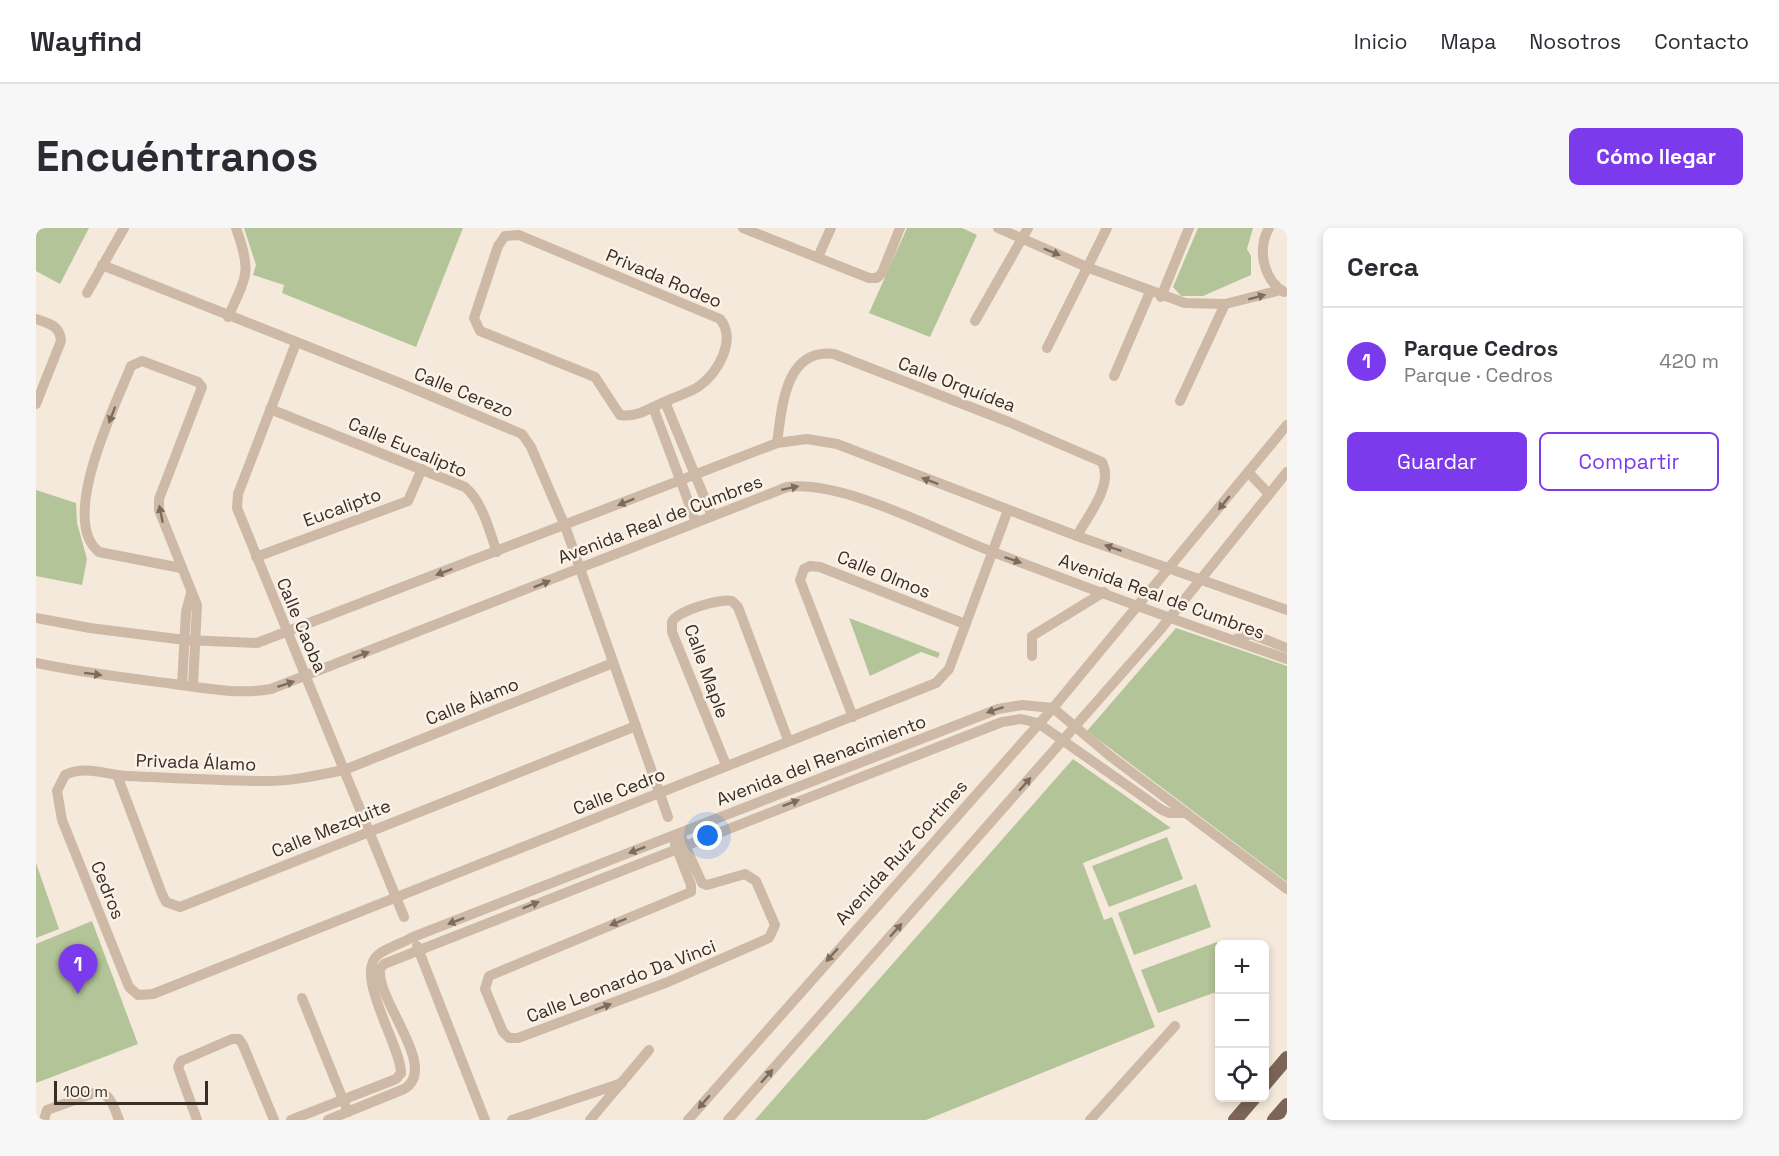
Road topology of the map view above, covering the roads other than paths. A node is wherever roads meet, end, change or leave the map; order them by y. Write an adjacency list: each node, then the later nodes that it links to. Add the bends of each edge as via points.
1 (124, 228): 14 (street)
2 (236, 228): 20 (street, via 247,269)
3 (743, 228): 11 (street)
4 (831, 228): 13 (street)
5 (900, 228): 13 (street, via 877,278)
6 (998, 228): 12 (street)
7 (1028, 228): 12 (street)
8 (1107, 228): 15 (street)
9 (1189, 228): 18 (street)
10 (1269, 228): 16 (street, via 1263,247 1264,263 1270,278)
11 (757, 230): 13 (street)
12 (1022, 240): 15 (street, one-way to 15); 22 (street)
13 (818, 257)
14 (102, 265): 17 (street); 20 (street, Calle Cerezo)
15 (1089, 268): 18 (street); 24 (street)
16 (1284, 292): 19 (street, one-way to 16)
17 (87, 293)
18 (1156, 295): 19 (street, via 1185,303); 25 (street)
19 (1225, 304): 26 (street)
20 (228, 317): 23 (street, Calle Cerezo)
21 (36, 319): 28 (street, via 56,326 61,333)
22 (975, 321)
23 (296, 343): 30 (street, Calle Caoba); 42 (street, Calle Cerezo, via 522,434)
24 (1047, 348)
25 (1114, 376)
26 (1180, 401)
27 (665, 402): 29 (street, Privada Rodeo); 29 (street, Privada Rodeo, via 698,387 717,368 727,342 726,326 720,319 519,235 505,236 491,266 474,318 475,326 595,377 620,415 633,415); 36 (street)
28 (36, 404)
29 (653, 407): 37 (street)
30 (270, 409): 33 (street, Calle Eucalipto); 46 (street, Calle Caoba, via 238,494 239,518)
31 (1287, 424): 34 (street, Avenida Ruíz Cortines)
32 (777, 443): 36 (street, Avenida Real de Cumbres); 39 (street, Avenida Real de Cumbres, one-way to 32, via 837,444 807,440); 43 (street, Calle Orquídea, via 795,370 815,354 834,354 1102,462 1106,469 1104,486)
33 (422, 469): 44 (street, Calle Eucalipto, via 473,494); 46 (street, Eucalipto, via 408,501)
34 (1248, 472): 38 (street); 47 (street, Avenida Ruíz Cortines, one-way to 47)
35 (1287, 472): 38 (street)
36 (695, 475): 37 (street, Avenida Real de Cumbres); 40 (street)
37 (681, 481): 41 (street); 42 (street, Avenida Real de Cumbres, one-way to 42)
38 (1269, 494): 50 (street)
39 (1008, 510): 43 (street, Avenida Real de Cumbres); 45 (street, Calle Cedro)
40 (711, 516): 41 (street, Avenida Real de Cumbres); 45 (street, Avenida Real de Cumbres, one-way to 45, via 787,488 807,485 874,504)
41 (696, 522): 49 (street, Avenida Real de Cumbres)
42 (565, 526): 44 (street, Avenida Real de Cumbres); 49 (street, Calle Cerezo)
43 (1077, 536): 47 (street, Avenida Real de Cumbres, one-way to 43)
44 (497, 552): 57 (street, Avenida Real de Cumbres, one-way to 57)
45 (992, 552): 51 (street, Avenida Real de Cumbres, one-way to 51); 56 (street, Calle Cedro)
46 (256, 557): 57 (street, Calle Caoba)
47 (1168, 567): 50 (street, Avenida Real de Cumbres); 52 (street, Avenida Ruíz Cortines)
48 (181, 568): 48 (street, one-way to 48, via 159,510 159,499 202,387 142,361 135,362 88,477 86,521 92,544 99,552); 59 (street, via 197,605)
49 (579, 569): 64 (street, Calle Cerezo); 65 (street, Avenida Real de Cumbres, one-way to 49)
50 (1200, 578): 53 (street, Avenida Real de Cumbres); 54 (street)
51 (1104, 592): 52 (street, Avenida Real de Cumbres); 61 (street, via 1032,636)
52 (1138, 606): 54 (street, Avenida Real de Cumbres); 67 (street, Avenida Ruíz Cortines)
53 (1287, 610)
54 (1168, 617): 58 (street, Avenida Real de Cumbres); 71 (street)
55 (36, 618): 59 (street, Avenida Real de Cumbres)
56 (966, 624): 68 (street, Calle Cedro, via 944,678); 68 (street, Calle Olmos, via 820,567 804,569 800,580)
57 (288, 632): 59 (street, Avenida Real de Cumbres, via 257,644); 65 (street, Calle Caoba)
58 (1233, 640): 60 (street, via 1251,634); 62 (street, Avenida Real de Cumbres)
59 (190, 641): 66 (street)
60 (1287, 648)
61 (1032, 656)
62 (1287, 659)
63 (36, 663): 66 (street, Avenida Real de Cumbres, one-way to 66)
64 (613, 663): 70 (street, Calle Cerezo); 75 (street, Calle Álamo)
65 (306, 677): 66 (street, Avenida Real de Cumbres, one-way to 65, via 259,691); 75 (street, Calle Caoba)
66 (188, 686)
67 (1053, 708): 69 (street, Avenida Ruíz Cortines); 71 (street); 79 (street, Avenida del Renacimiento, one-way to 79, via 1022,705 998,709)
68 (853, 717): 72 (street, Calle Cedro)
69 (1038, 723): 73 (street); 82 (street, Avenida del Renacimiento, one-way to 69, via 1002,722 1021,719); 114 (street, Avenida Ruíz Cortines, one-way to 114)
70 (636, 726): 78 (street, Calle Cerezo); 83 (street, Calle Mezquite)
71 (1076, 727): 73 (street); 80 (street)
72 (788, 740): 74 (street, Calle Cedro); 74 (street, Calle Maple, via 738,607 724,599 676,616 672,632)
73 (1063, 741): 80 (street, via 1162,810); 115 (street, one-way to 73)
74 (726, 765): 78 (street, Calle Cedro)
75 (344, 770): 76 (street, Privada Álamo, via 268,781); 83 (street, Calle Caoba)
76 (117, 775): 77 (street, Privada Álamo, via 89,770 72,772 65,775); 83 (street, Calle Mezquite, via 162,894 172,906 180,907)
77 (57, 791): 92 (street, Cedros, via 62,820 129,987)
78 (660, 794): 81 (street, Calle Cerezo); 87 (street, Calle Cedro)
79 (752, 804): 82 (street); 84 (street, Avenida del Renacimiento)
80 (1186, 813): 86 (street)
81 (668, 817)
82 (756, 817): 85 (street, Avenida del Renacimiento)
83 (369, 830): 87 (street, Calle Caoba)
84 (676, 835): 85 (street, Calle Leonardo Da Vinci); 89 (street, Avenida del Renacimiento, one-way to 89)
85 (681, 847): 85 (street, Calle Leonardo Da Vinci, one-way to 85, via 691,892 489,976 485,989 509,1038 668,982 769,938 775,925 756,881 745,874 704,885); 90 (street, Avenida del Renacimiento, one-way to 85)
86 (1287, 889)
87 (395, 896): 88 (street, Calle Caoba); 92 (street, Calle Cedro, via 153,994)
88 (404, 917)
89 (413, 937): 90 (street); 91 (street, Avenida del Renacimiento, via 378,954)
90 (419, 951): 91 (street, Avenida del Renacimiento); 111 (street)
91 (376, 965): 97 (street, via 370,970 372,986 399,1057); 98 (street, via 415,1061)
92 (138, 995)
93 (302, 998): 101 (street)
94 (1175, 1026): 116 (street)
95 (649, 1050): 100 (street)
96 (1287, 1058): 99 (main road)
97 (401, 1073): 98 (street); 101 (street, via 396,1079)
98 (416, 1077): 104 (street, via 404,1089)
99 (1269, 1079)
100 (622, 1083): 112 (street); 113 (street)
101 (343, 1100): 104 (street); 109 (street)
102 (1251, 1102): 117 (main road)
103 (1287, 1105): 118 (main road)
104 (348, 1112): 110 (street)
105 (44, 1120): 106 (street, via 47,1110 97,1092 104,1092 109,1098)
106 (119, 1120)
107 (197, 1120): 108 (street, via 178,1067 181,1061 232,1039 243,1045)
108 (274, 1120)
109 (291, 1120)
110 (328, 1120)
111 (485, 1120)
112 (512, 1120)
113 (590, 1120)
114 (688, 1120)
115 (728, 1120)
116 (1090, 1120)
117 (1235, 1120)
118 (1274, 1120)

